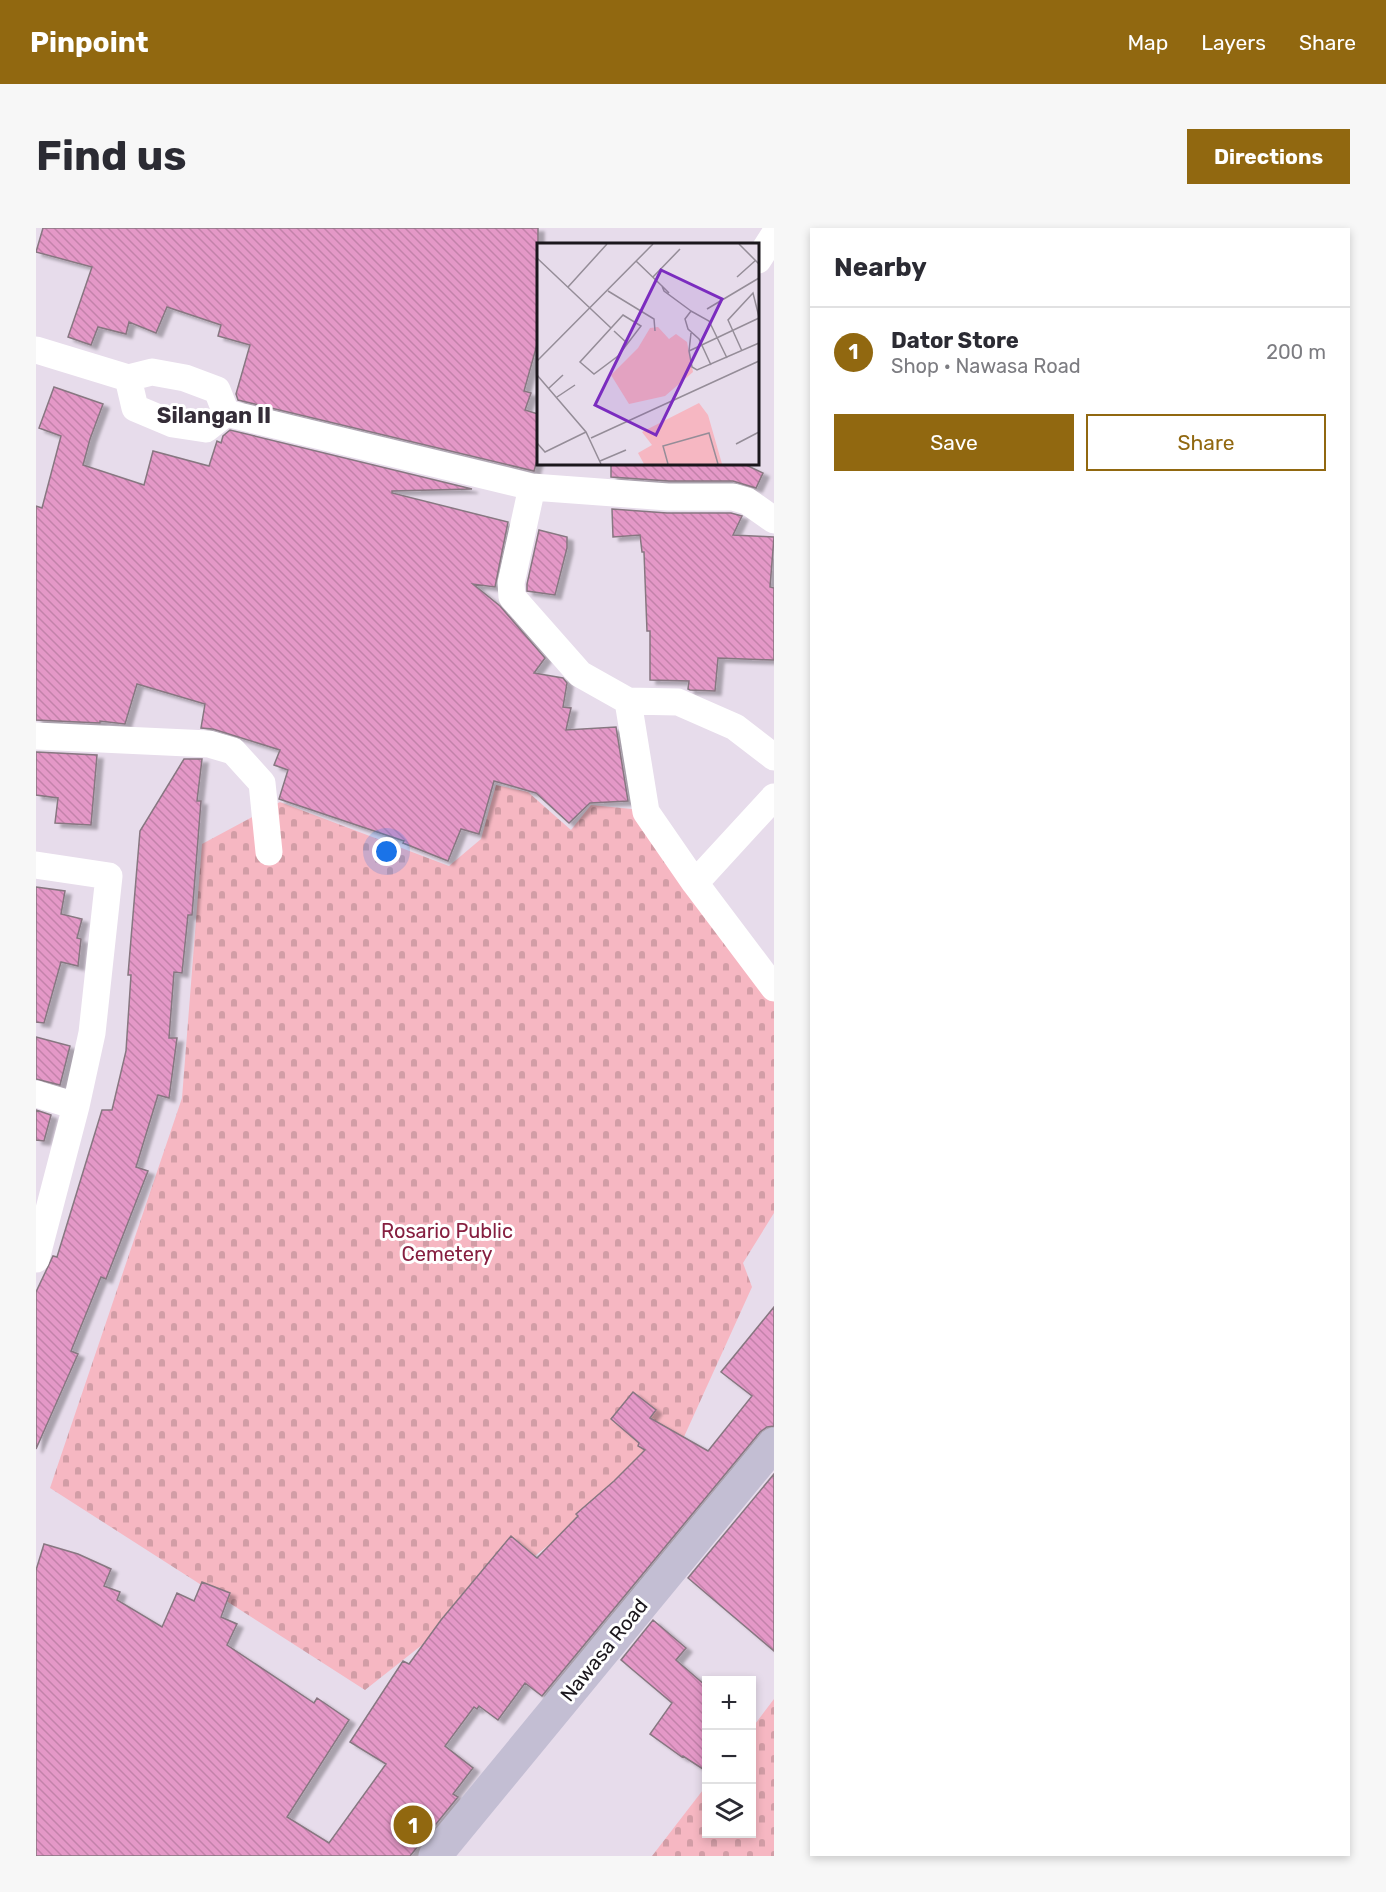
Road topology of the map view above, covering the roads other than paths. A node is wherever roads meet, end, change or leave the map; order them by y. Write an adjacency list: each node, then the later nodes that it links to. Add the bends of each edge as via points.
1 (774, 235): 2 (street)
2 (759, 258)
3 (36, 350): 4 (street)
4 (128, 378): 5 (street, via 152,372 185,378 217,390); 5 (street, via 135,408 173,424 206,429)
5 (226, 413): 6 (street)
6 (532, 488): 7 (street, via 733,497 747,501); 8 (street, via 511,583 512,597 580,674)
7 (774, 520)
8 (628, 701): 10 (street, via 678,702 735,727); 14 (street, via 646,812)
9 (36, 736): 12 (street, via 209,744 233,751 262,783)
10 (774, 757)
11 (774, 797): 14 (street)
12 (269, 852)
13 (36, 865): 17 (street, via 109,876 92,1033)
14 (695, 883): 15 (street)
15 (774, 988)
16 (36, 1094): 17 (street)
17 (76, 1106): 18 (street)
18 (36, 1259)
19 (774, 1444): 20 (street, Nawasa Road)
20 (435, 1856)

